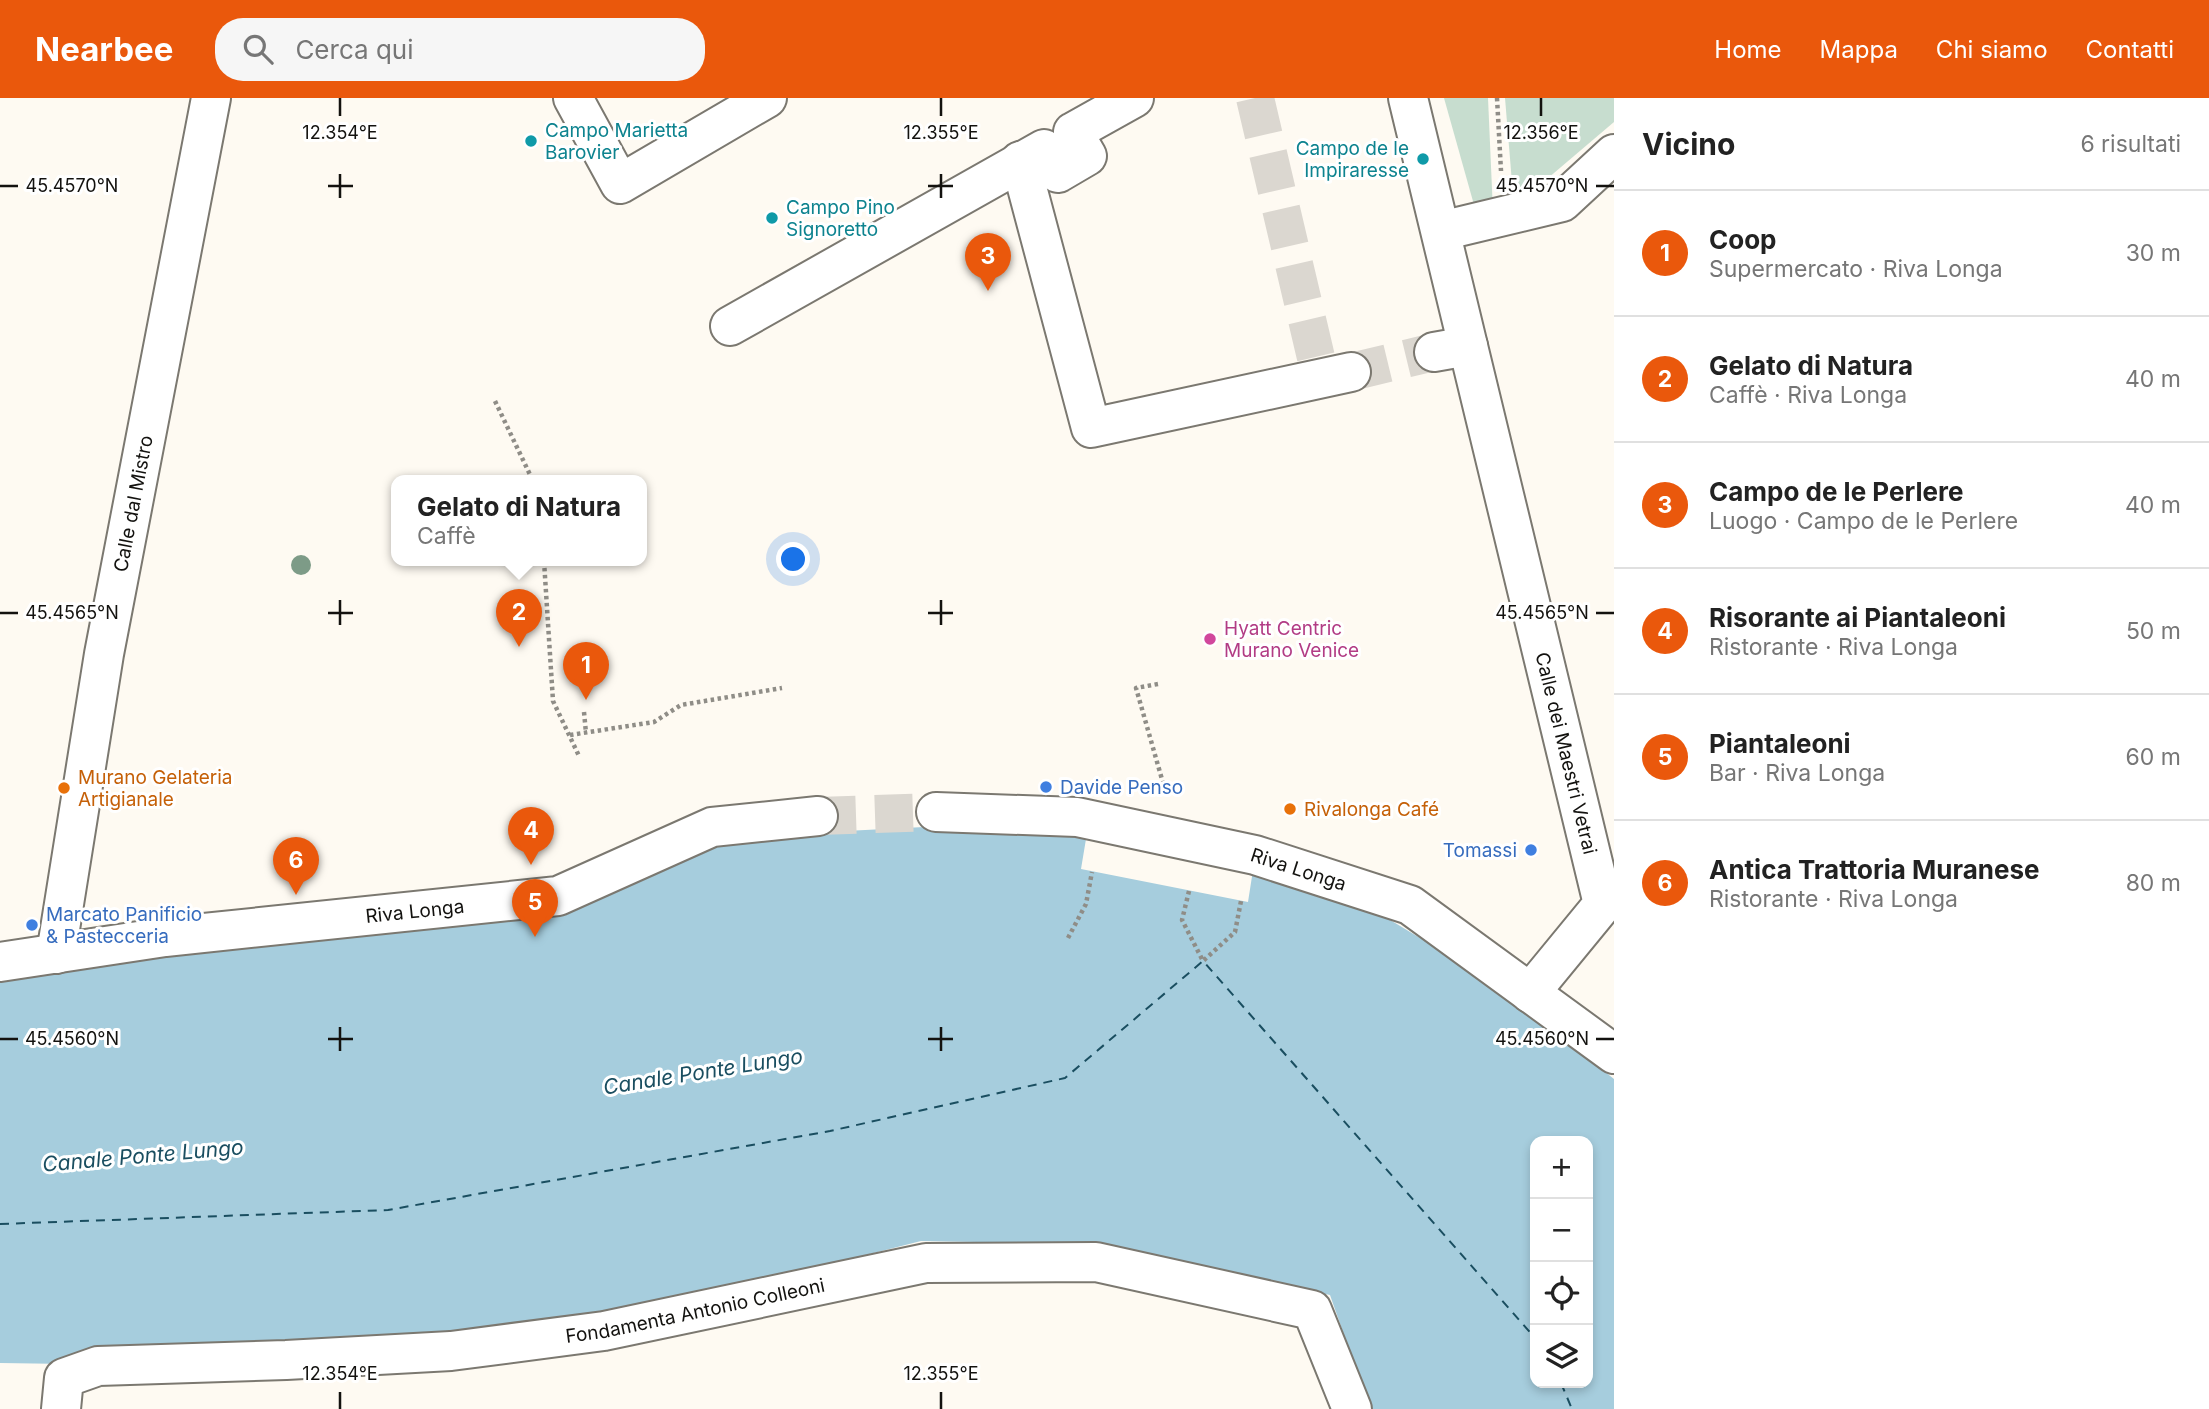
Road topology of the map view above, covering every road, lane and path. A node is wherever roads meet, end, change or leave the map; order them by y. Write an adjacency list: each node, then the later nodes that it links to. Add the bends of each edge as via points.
1 (211, 98): 29 (street, Calle dal Mistro, via 104,654)
2 (573, 98): 6 (street, via 620,184)
3 (1134, 98): 8 (street, via 1073,132 1087,156 1058,173 1044,149)
4 (1408, 98): 10 (street, Calle dei Maestri Vetrai)
5 (1497, 98): 9 (path)
6 (749, 106)
7 (1614, 154): 9 (street, via 1562,202)
8 (1020, 161): 11 (street, via 825,265); 12 (street, via 1091,428)
9 (1504, 217): 10 (street)
10 (1442, 238): 31 (street, Calle dei Maestri Vetrai, via 1451,349 1603,904)
11 (730, 326)
12 (1330, 371)
13 (495, 401): 14 (path)
14 (530, 475)
15 (544, 566): 20 (path, via 554,701)
16 (1158, 684): 22 (path, via 1136,688)
17 (782, 688): 19 (path, via 681,705 654,722)
18 (584, 712): 19 (path)
19 (586, 733): 20 (path)
20 (570, 735): 21 (path)
21 (579, 756)
22 (1167, 795)
23 (936, 812): 31 (street, Riva Longa, via 1077,817 1255,855 1410,905)
24 (818, 816): 29 (street, Riva Longa, via 712,827 558,896 164,937)
25 (1092, 872): 28 (path, via 1086,904)
26 (1189, 891): 27 (path, via 1182,920 1203,961 1235,932)
27 (1241, 901)
28 (1068, 938)
29 (56, 954): 30 (street, Riva Longa)
30 (0, 962)
31 (1530, 993): 32 (street, Riva Longa)
32 (1614, 1054)
33 (61, 1409): 34 (street, Fondamenta Antonio Colleoni, via 64,1378 98,1366 464,1349 604,1331 926,1263 1096,1262 1312,1310)
34 (1352, 1409)

